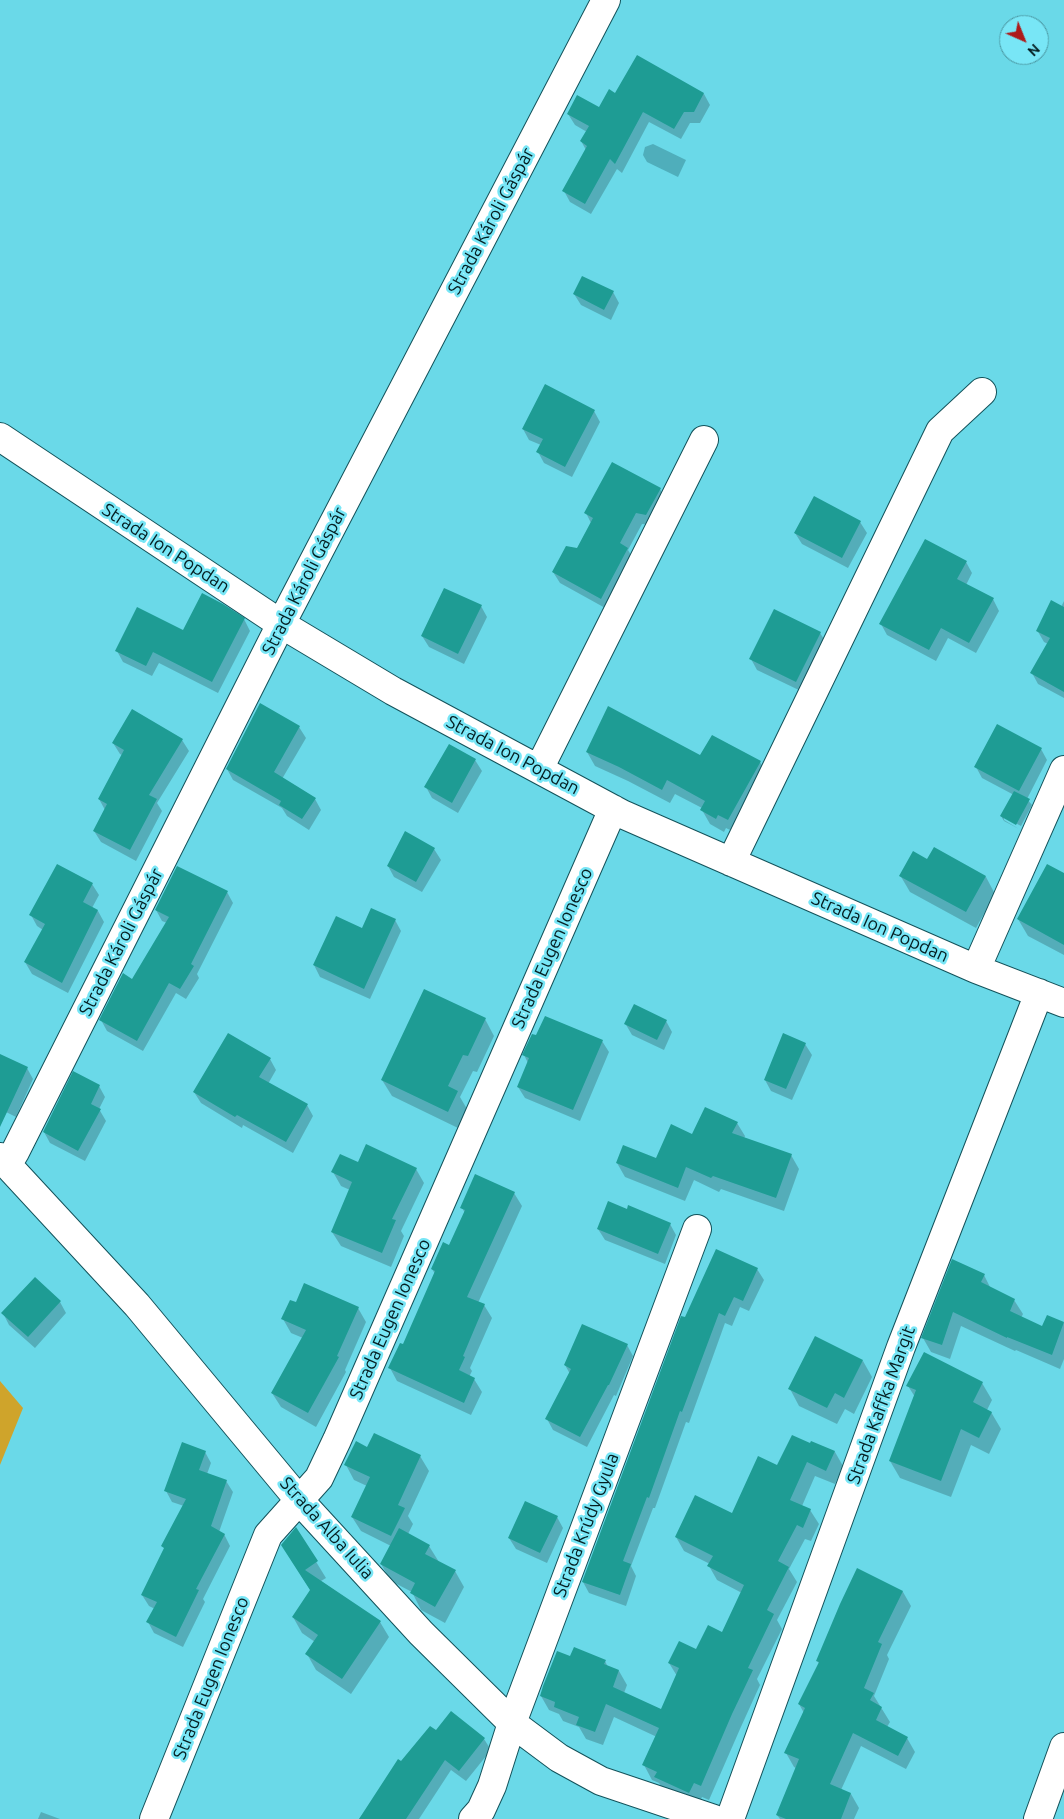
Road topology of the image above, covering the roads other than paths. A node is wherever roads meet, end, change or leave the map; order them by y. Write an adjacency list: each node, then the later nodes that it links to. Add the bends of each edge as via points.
1 (606, 0): 5 (street, Strada Károli Gáspár)
2 (982, 392): 9 (street, via 940,431)
3 (0, 437): 5 (street, Strada Ion Popdan)
4 (704, 440): 6 (street)
5 (281, 624): 6 (street, Strada Ion Popdan, via 393,691); 13 (street, Strada Károli Gáspár, via 15,1152)
6 (539, 769): 8 (street, Strada Ion Popdan)
7 (1064, 770): 10 (street)
8 (613, 809): 9 (street, Strada Ion Popdan); 15 (street, Strada Eugen Ionesco, via 338,1440 319,1478)
9 (731, 862): 10 (street, Strada Ion Popdan)
10 (976, 969): 11 (street, Strada Ion Popdan)
11 (1039, 993): 12 (street, Strada Ion Popdan); 21 (street, Strada Kaffka Margit, via 901,1347)
12 (1064, 1003)
13 (4, 1161): 15 (street, Strada Alba Iulia, via 137,1305)
14 (697, 1229): 16 (street, Strada Krúdy Gyula)
15 (300, 1500): 16 (street, Strada Alba Iulia, via 421,1633); 18 (street, Strada Eugen Ionesco, via 268,1535)
16 (512, 1723): 19 (street, Strada Krúdy Gyula, via 492,1786); 20 (street, Strada Alba Iulia, via 560,1758 601,1781)
17 (1064, 1747): 22 (street)
18 (154, 1819)
19 (473, 1819)
20 (714, 1819)
21 (730, 1819)
22 (1038, 1819)

